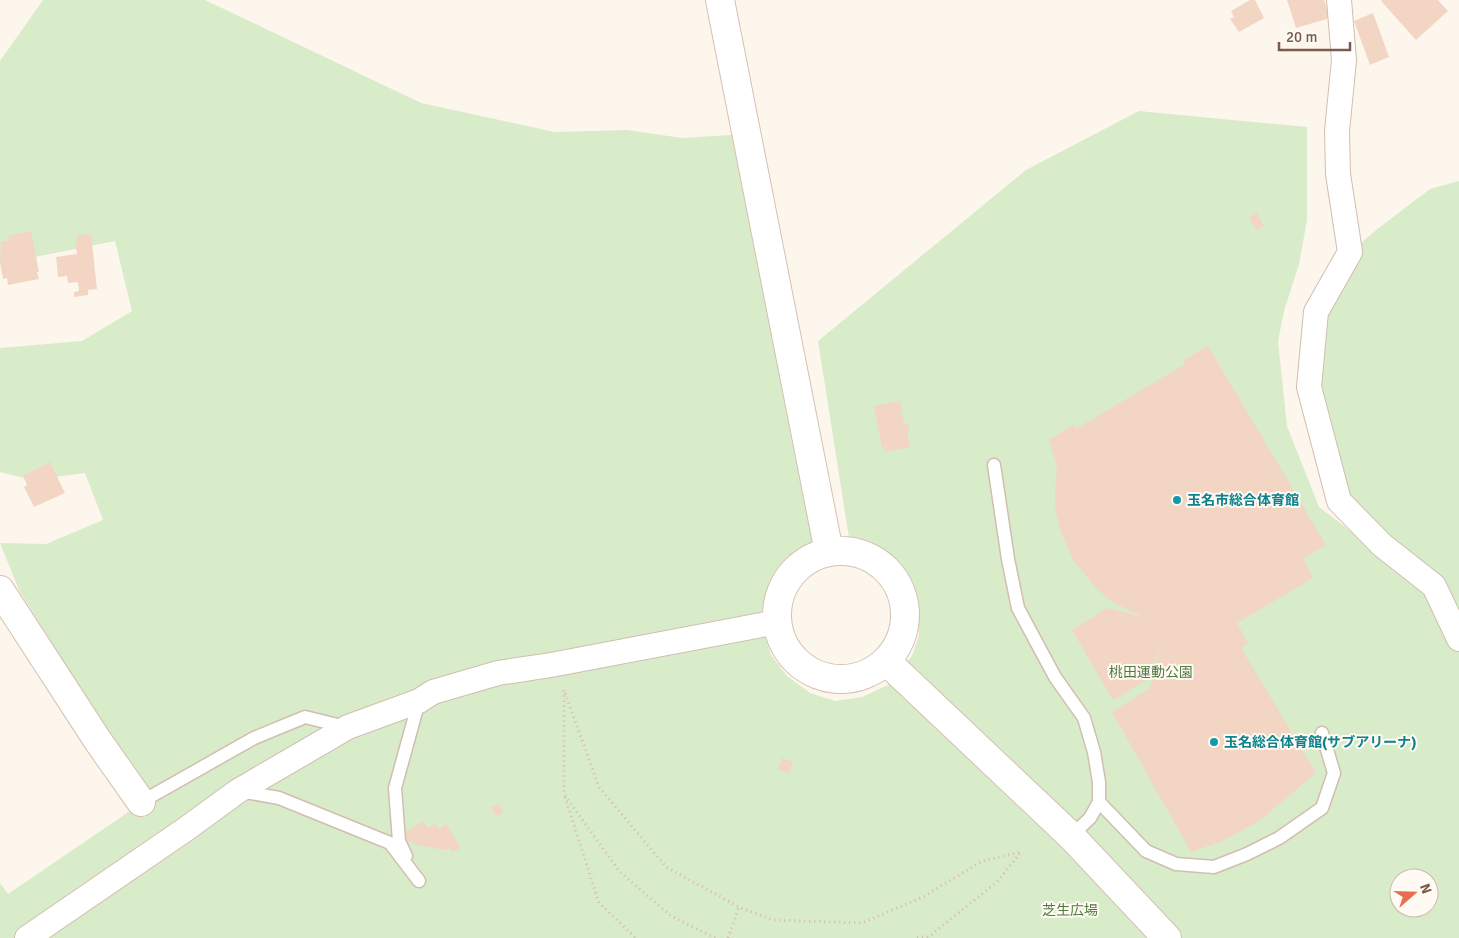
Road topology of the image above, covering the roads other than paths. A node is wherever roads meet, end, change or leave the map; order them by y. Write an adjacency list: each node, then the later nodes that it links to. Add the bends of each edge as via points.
1 (720, 0): 4 (street)
2 (1339, 0): 7 (street, via 1344,60 1337,131 1338,174 1350,252 1316,312 1309,387 1339,501 1382,545 1434,586)
3 (994, 465): 14 (lane, via 1018,608 1055,676 1084,718 1094,752)
4 (829, 552): 6 (street, via 814,556 789,577 777,606); 8 (street, via 849,551 869,557 886,569 898,585 904,605 904,625 898,644)
5 (0, 590): 13 (street, via 98,741)
6 (777, 622): 8 (street, via 786,648 810,672 850,679 869,673); 9 (street, via 498,673 432,692)
7 (1459, 638)
8 (886, 661): 15 (street)
9 (419, 701): 10 (street); 12 (lane, via 395,788 399,842 421,882 390,843 279,798)
10 (348, 727): 12 (street); 13 (lane, via 305,717 254,738)
11 (1322, 733): 14 (lane, via 1334,773 1322,808 1279,838 1214,866 1176,864 1146,851)
12 (238, 791): 16 (street)
13 (142, 802)
14 (1100, 802): 15 (lane, via 1090,818)
15 (1071, 836): 17 (street)
16 (27, 938)
17 (1167, 938)

